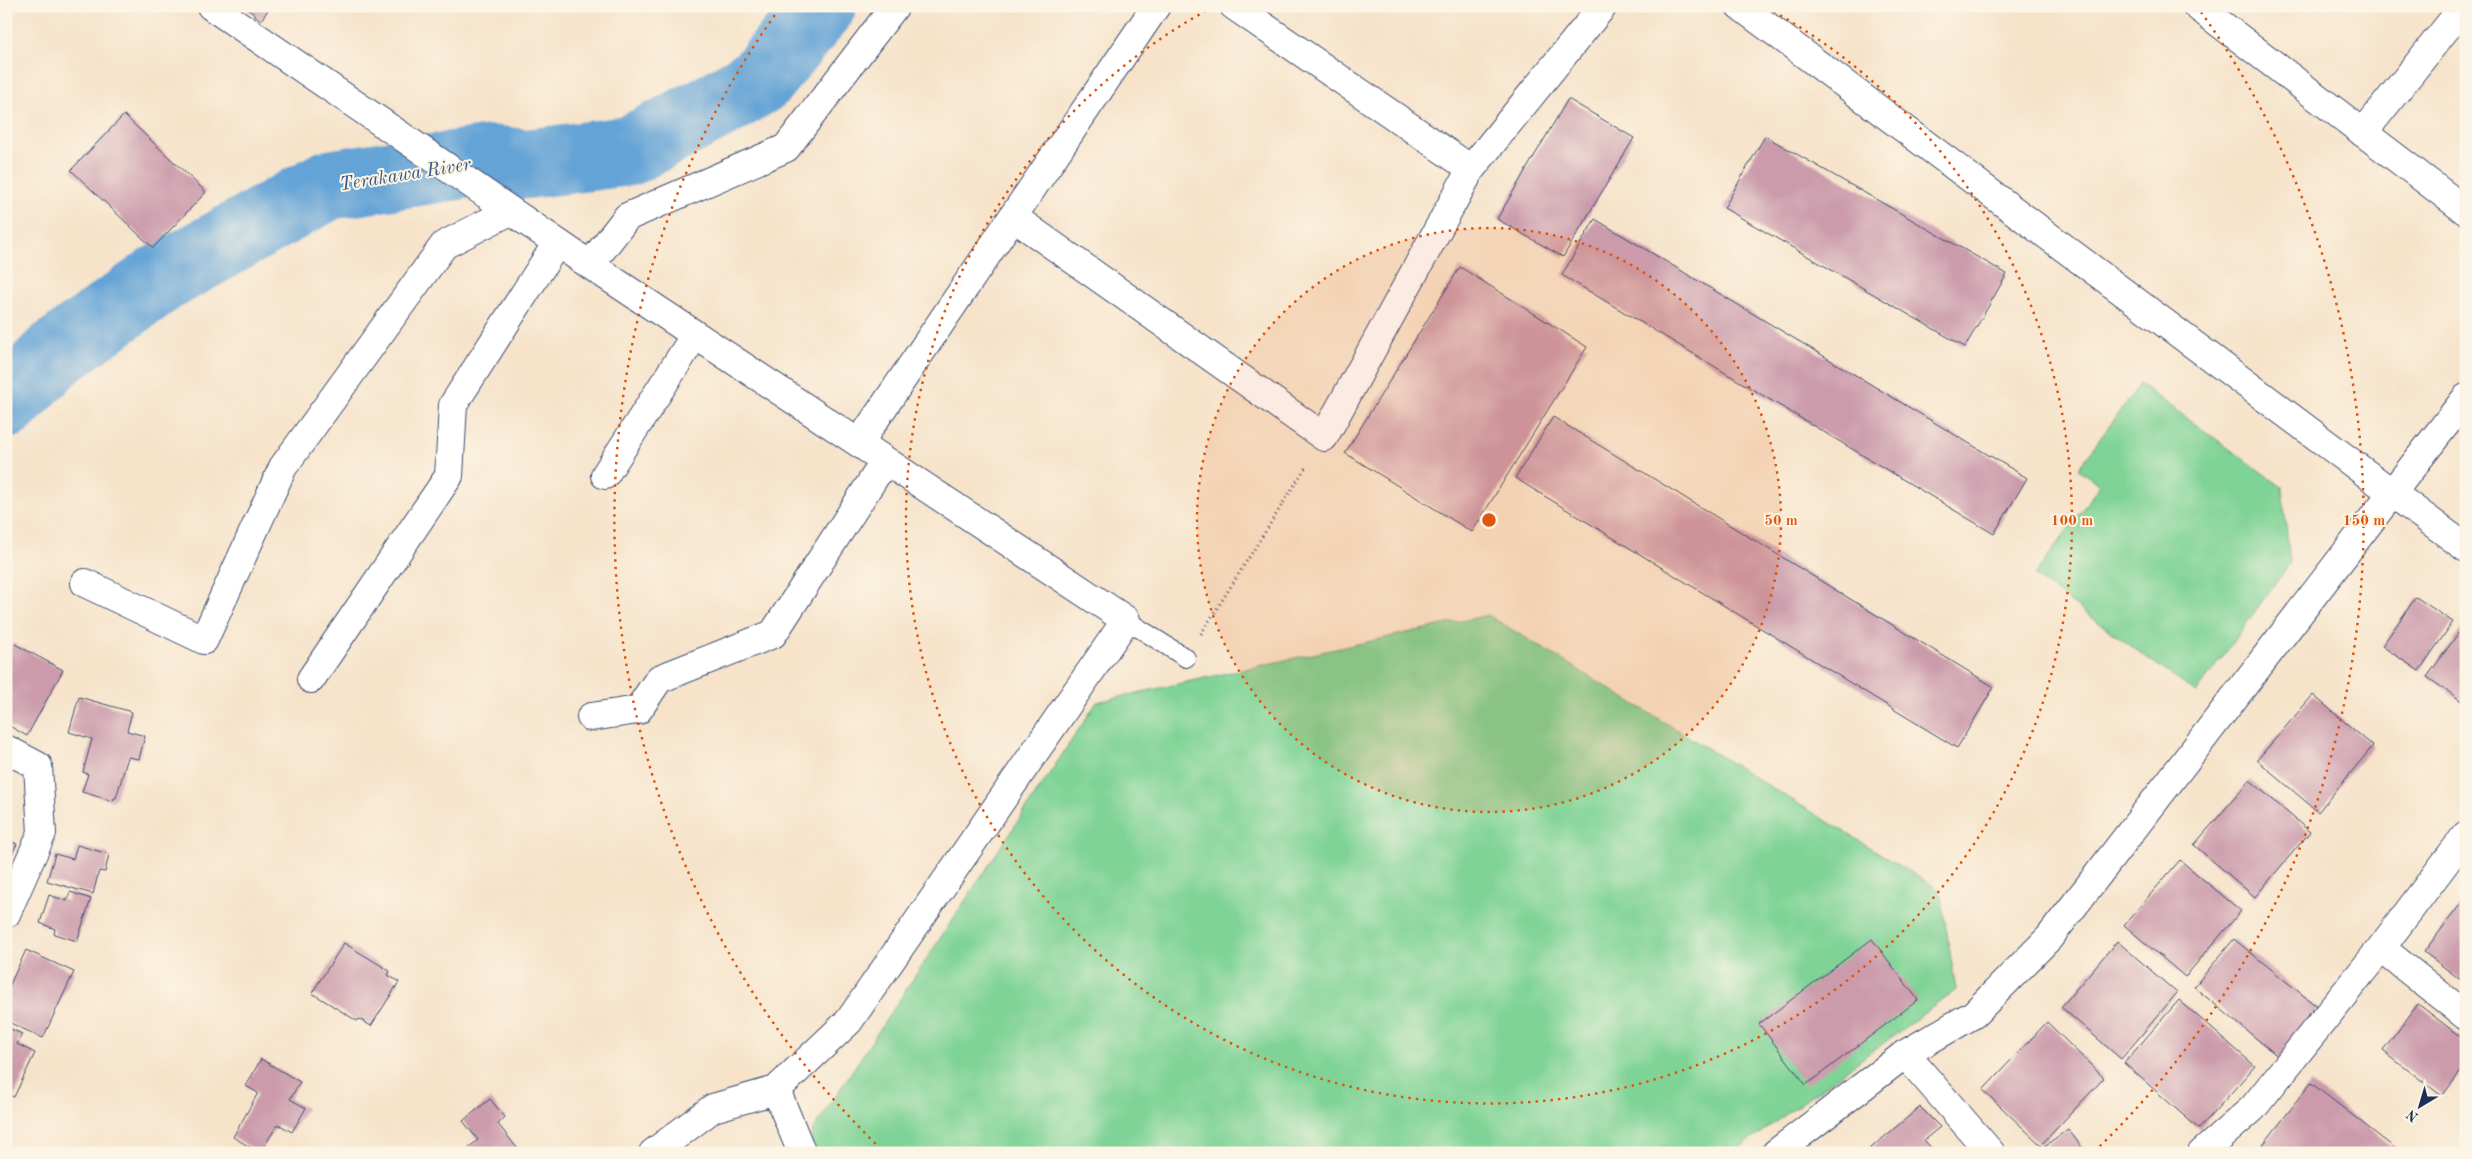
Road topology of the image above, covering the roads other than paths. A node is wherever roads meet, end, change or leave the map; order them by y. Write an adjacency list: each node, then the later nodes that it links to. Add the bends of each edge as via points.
1 (211, 6): 11 (street)
2 (895, 6): 15 (street, via 786,148 626,217)
3 (1156, 6): 13 (street)
4 (1234, 6): 10 (street)
5 (1602, 6): 10 (street)
6 (1740, 6): 21 (street)
7 (2197, 6): 9 (street)
8 (2464, 6): 9 (street)
9 (2363, 132): 12 (street)
10 (1471, 169): 13 (street, via 1324,437)
11 (510, 211): 14 (street); 23 (street, via 444,245 283,467 204,640)
12 (2466, 211)
13 (1013, 217): 18 (street)
14 (557, 243): 15 (street); 26 (street, via 453,406 449,476)
15 (590, 265): 16 (street)
16 (695, 335): 18 (street); 20 (street)
17 (2466, 398): 21 (street)
18 (859, 443): 19 (street)
19 (885, 461): 24 (street); 27 (street, via 773,634 660,679 638,710)
20 (604, 475)
21 (2392, 493): 22 (street); 33 (street, via 2049,938 1974,1014)
22 (2466, 548)
23 (85, 583)
24 (1126, 620): 25 (lane); 34 (street, via 849,1021)
25 (1186, 658)
26 (311, 679)
27 (591, 717)
28 (6, 749): 30 (street, via 38,766 42,833)
29 (2466, 835): 31 (street)
30 (6, 914)
31 (2380, 948): 32 (street); 39 (street, via 2253,1108)
32 (2466, 1016)
33 (1905, 1054): 37 (street); 38 (street)
34 (776, 1090): 35 (street, via 713,1108); 36 (street)
35 (653, 1153)
36 (802, 1153)
37 (1776, 1153)
38 (1991, 1153)
39 (2202, 1153)

